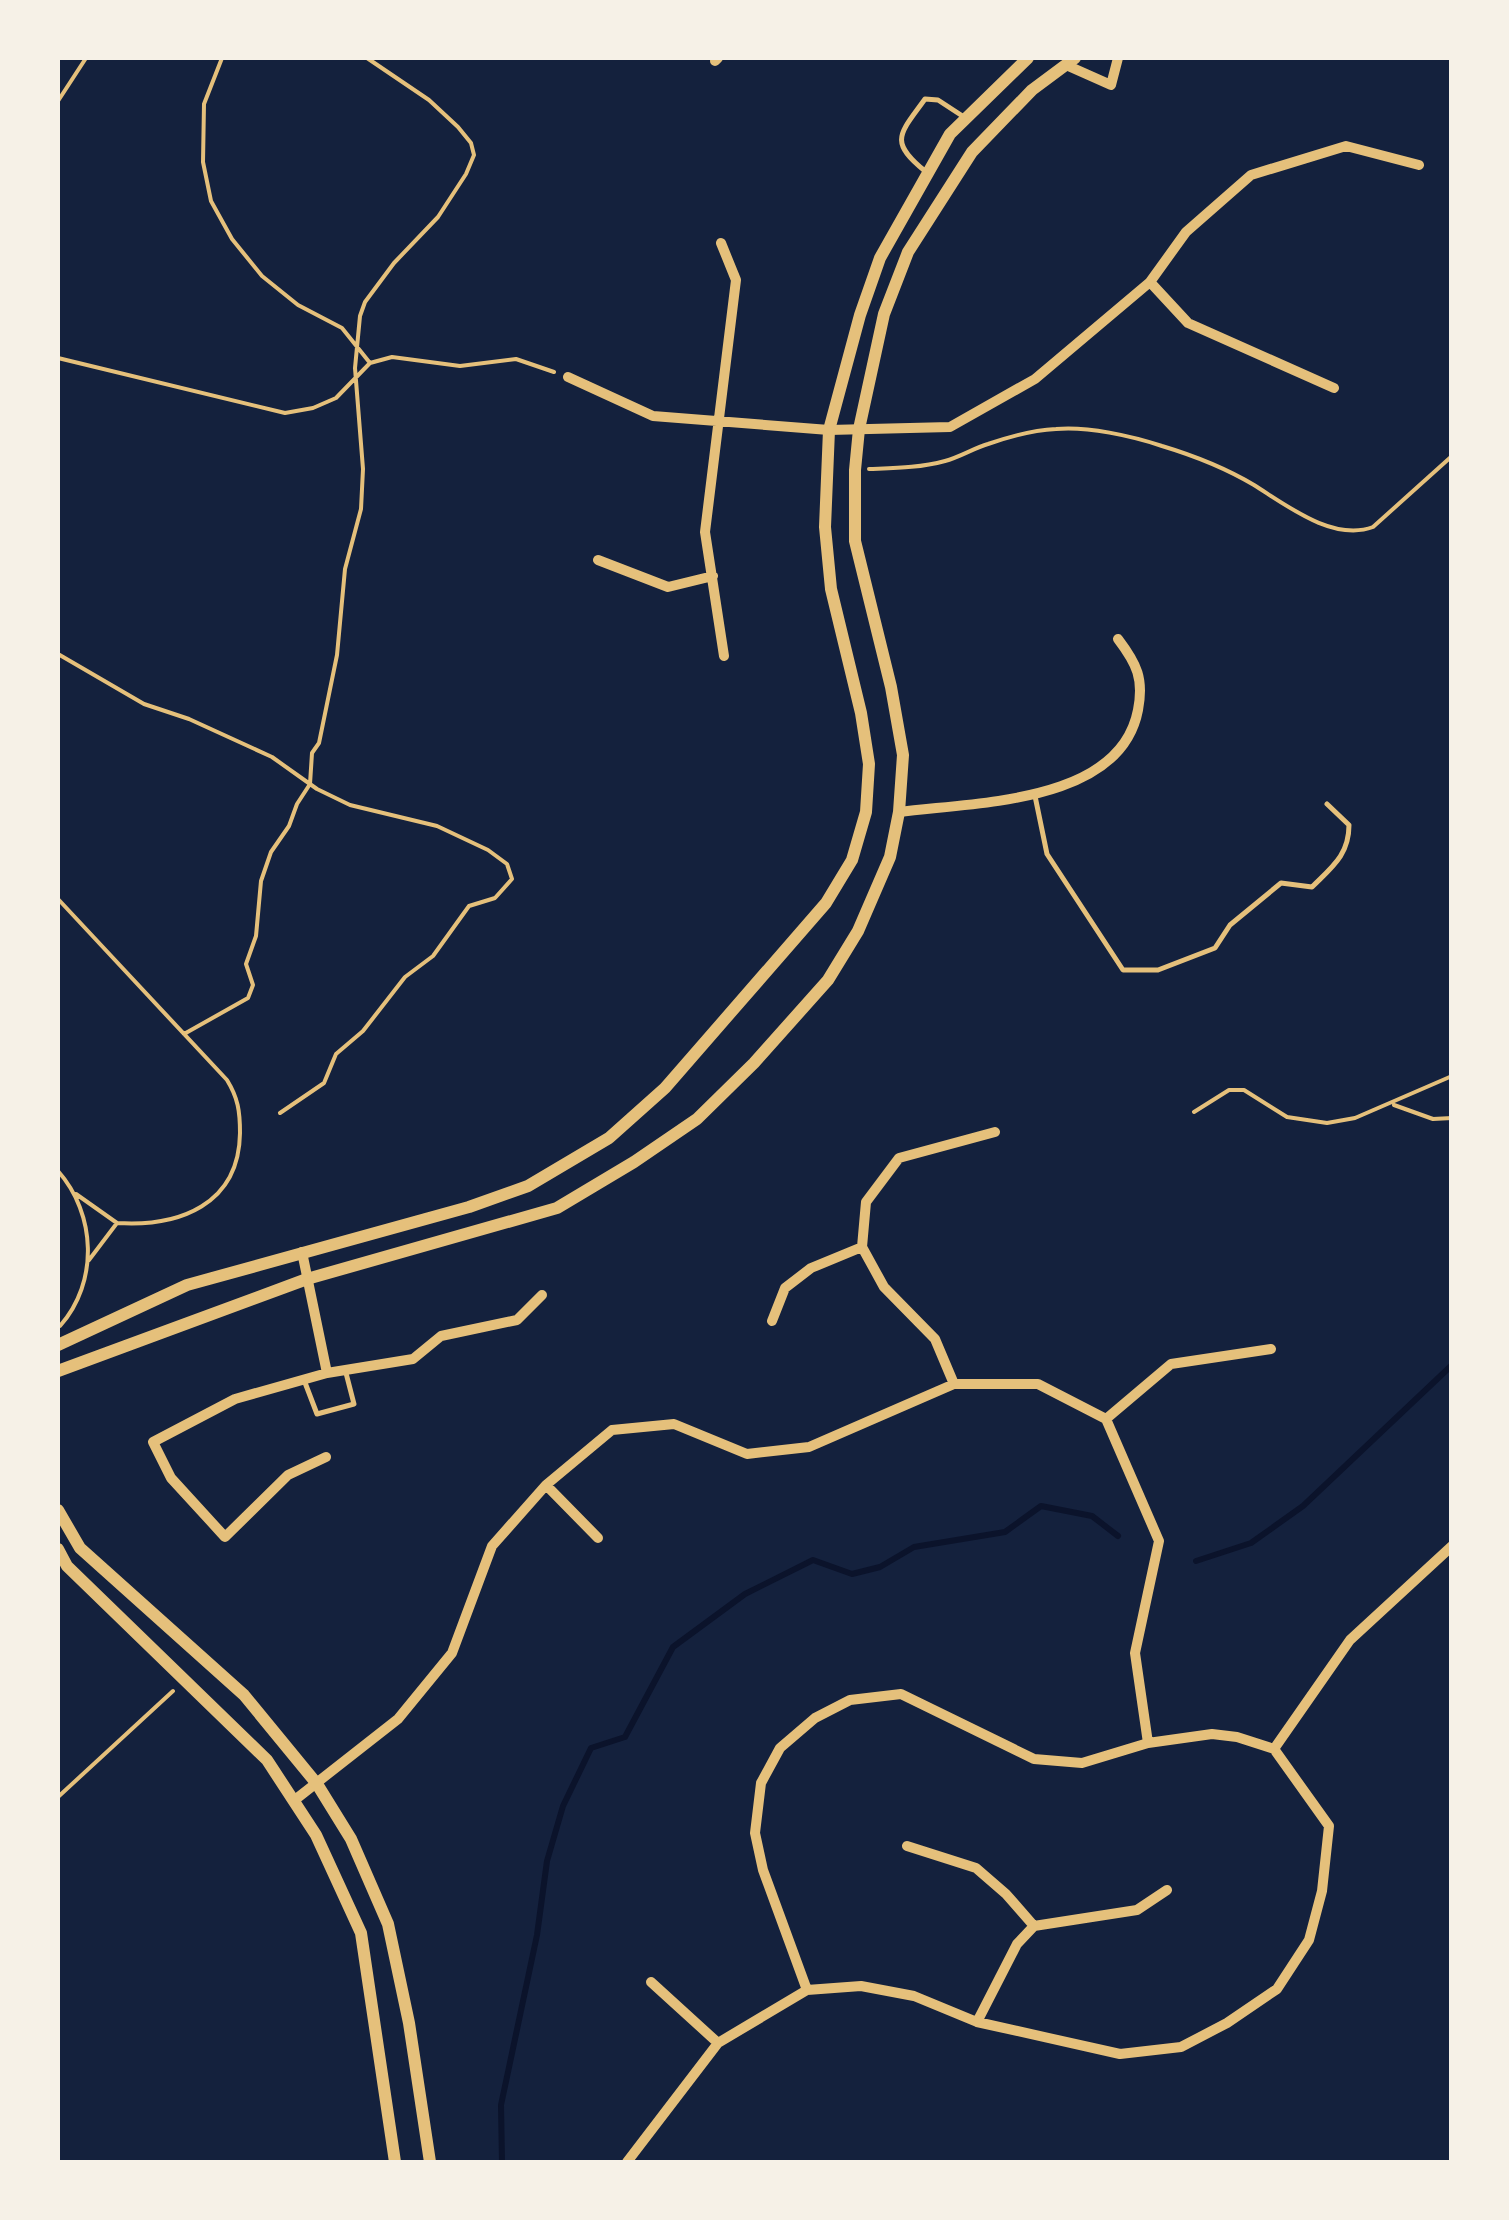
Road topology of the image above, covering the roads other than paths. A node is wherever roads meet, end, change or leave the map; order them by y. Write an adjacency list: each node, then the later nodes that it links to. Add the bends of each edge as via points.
1 (1028, 58): 4 (street)
2 (1118, 58): 3 (street, via 1111,84)
3 (1070, 61): 12 (street, via 972,152 908,252 884,314)
4 (966, 118): 6 (street); 6 (lane, via 924,99 900,142)
5 (1419, 165): 8 (street, via 1346,146 1251,174 1186,232)
6 (926, 173): 13 (street, via 880,258)
7 (721, 243): 11 (street, via 736,280)
8 (1150, 282): 10 (street, via 1188,323); 12 (street, via 1035,379 950,427)
9 (568, 377): 11 (street, via 653,416)
10 (1334, 388)
11 (716, 421): 13 (street); 15 (street, via 706,532)
12 (859, 429): 13 (street); 20 (street, via 854,541 892,687 903,754)
13 (828, 430): 23 (street, via 831,589 869,764 866,812 852,860 826,903 665,1088 609,1138 528,1186)
14 (598, 560): 15 (street, via 668,587)
15 (713, 576): 17 (street)
16 (1118, 640): 18 (street, via 1141,674 1132,733 1099,770)
17 (724, 656)
18 (1034, 793): 19 (lane, via 1047,854 1122,970 1158,970 1216,948 1230,925 1281,884 1312,887 1349,844 1348,825); 20 (street)
19 (1327, 804)
20 (900, 812): 24 (street, via 858,932 828,980 697,1119 557,1208)
21 (995, 1132): 22 (street, via 899,1158 866,1202)
22 (862, 1247): 26 (street, via 785,1288); 33 (street, via 884,1287 936,1339)
23 (302, 1252): 24 (street); 27 (street, via 187,1285)
24 (307, 1278): 29 (street); 31 (street)
25 (542, 1295): 30 (street, via 517,1320 441,1336 414,1359)
26 (772, 1321)
27 (58, 1344)
28 (1270, 1350): 34 (street, via 1171,1364)
29 (58, 1371)
30 (346, 1372): 31 (street); 32 (lane, via 354,1404 317,1414)
31 (327, 1374): 32 (street)
32 (304, 1380): 35 (street, via 235,1399 153,1442 171,1478 225,1537 288,1475)
33 (954, 1384): 34 (street, via 1038,1384); 36 (street, via 810,1447 747,1454 674,1424 612,1430)
34 (1106, 1419): 41 (street, via 1158,1541 1135,1652)
35 (326, 1457)
36 (546, 1484): 38 (street); 43 (street, via 492,1546 452,1652 398,1719)
37 (58, 1510): 43 (street, via 80,1548 244,1695)
38 (598, 1538)
39 (1452, 1546): 42 (street, via 1350,1640)
40 (58, 1548): 44 (street, via 67,1566 268,1760)
41 (1148, 1742): 42 (street, via 1212,1734); 49 (street, via 1082,1763 1034,1759 900,1694 850,1700 815,1718 780,1748 760,1783 755,1833)
42 (1274, 1749): 50 (street, via 1329,1826 1309,1940 1277,1988 1181,2047 1120,2054)
43 (317, 1784): 44 (street); 53 (street, via 388,1924)
44 (296, 1799): 52 (street, via 361,1934)
45 (907, 1846): 47 (street, via 976,1868)
46 (1167, 1890): 47 (street, via 1137,1910)
47 (1034, 1926): 50 (street, via 1017,1944)
48 (652, 1982): 51 (street)
49 (807, 1990): 50 (street, via 861,1986 897,1992); 51 (street)
50 (977, 2022)
51 (718, 2043): 54 (street)
52 (395, 2162)
53 (430, 2162)
54 (627, 2162)

